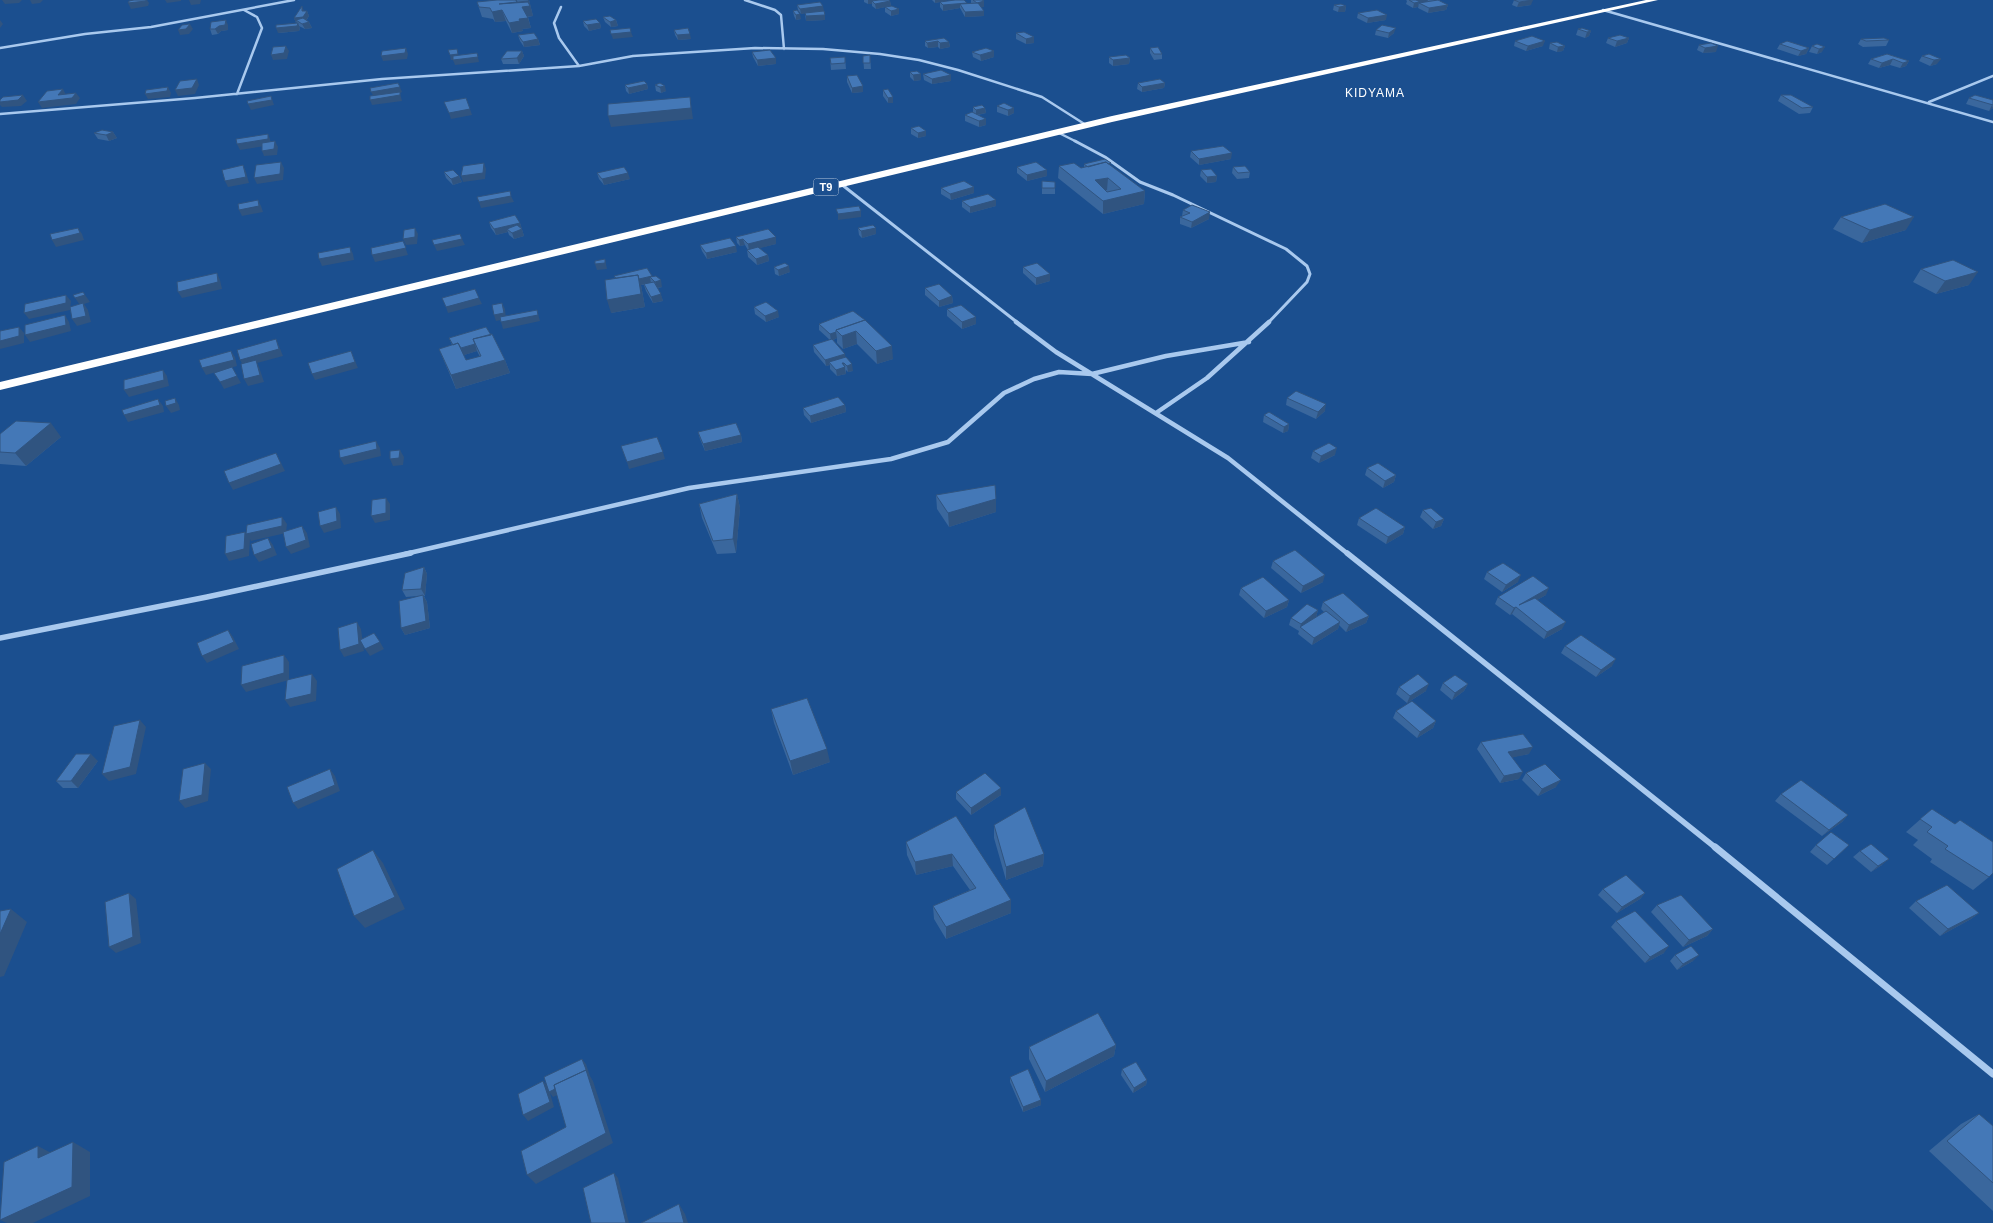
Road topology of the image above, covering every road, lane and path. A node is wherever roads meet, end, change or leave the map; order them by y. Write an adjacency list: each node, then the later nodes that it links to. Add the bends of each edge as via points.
1 (294, 0): 5 (street)
2 (745, 0): 8 (street, via 775,10 781,16)
3 (1655, 0): 6 (highway, T9)
4 (562, 7): 9 (street, via 554,23 559,38)
5 (243, 10): 7 (street, via 151,27); 11 (street, via 257,17 262,28)
6 (1603, 10): 12 (street); 15 (highway, T9)
7 (0, 48)
8 (784, 48): 9 (street, via 633,56); 15 (street, via 880,54 958,70 1042,97)
9 (579, 66): 11 (street, via 382,79)
10 (1993, 76): 12 (street)
11 (237, 94): 13 (street)
12 (1928, 102): 14 (street)
13 (0, 114)
14 (1993, 122)
15 (1086, 125): 16 (highway, T9)
16 (1057, 132): 17 (highway, T9); 18 (street, via 1105,157 1140,182 1173,194 1286,249 1307,266 1310,274 1307,282)
17 (841, 184): 19 (street, via 981,296 1056,352); 20 (highway, T9)
18 (1249, 342): 19 (street, via 1166,356); 21 (street, via 1207,378)
19 (1092, 374): 21 (street); 22 (street, via 1059,372 1034,379 1004,392 948,442 891,459 690,488 484,538)
20 (0, 386)
21 (1156, 412): 23 (street, via 1228,458)
22 (0, 638)
23 (1993, 1074)

